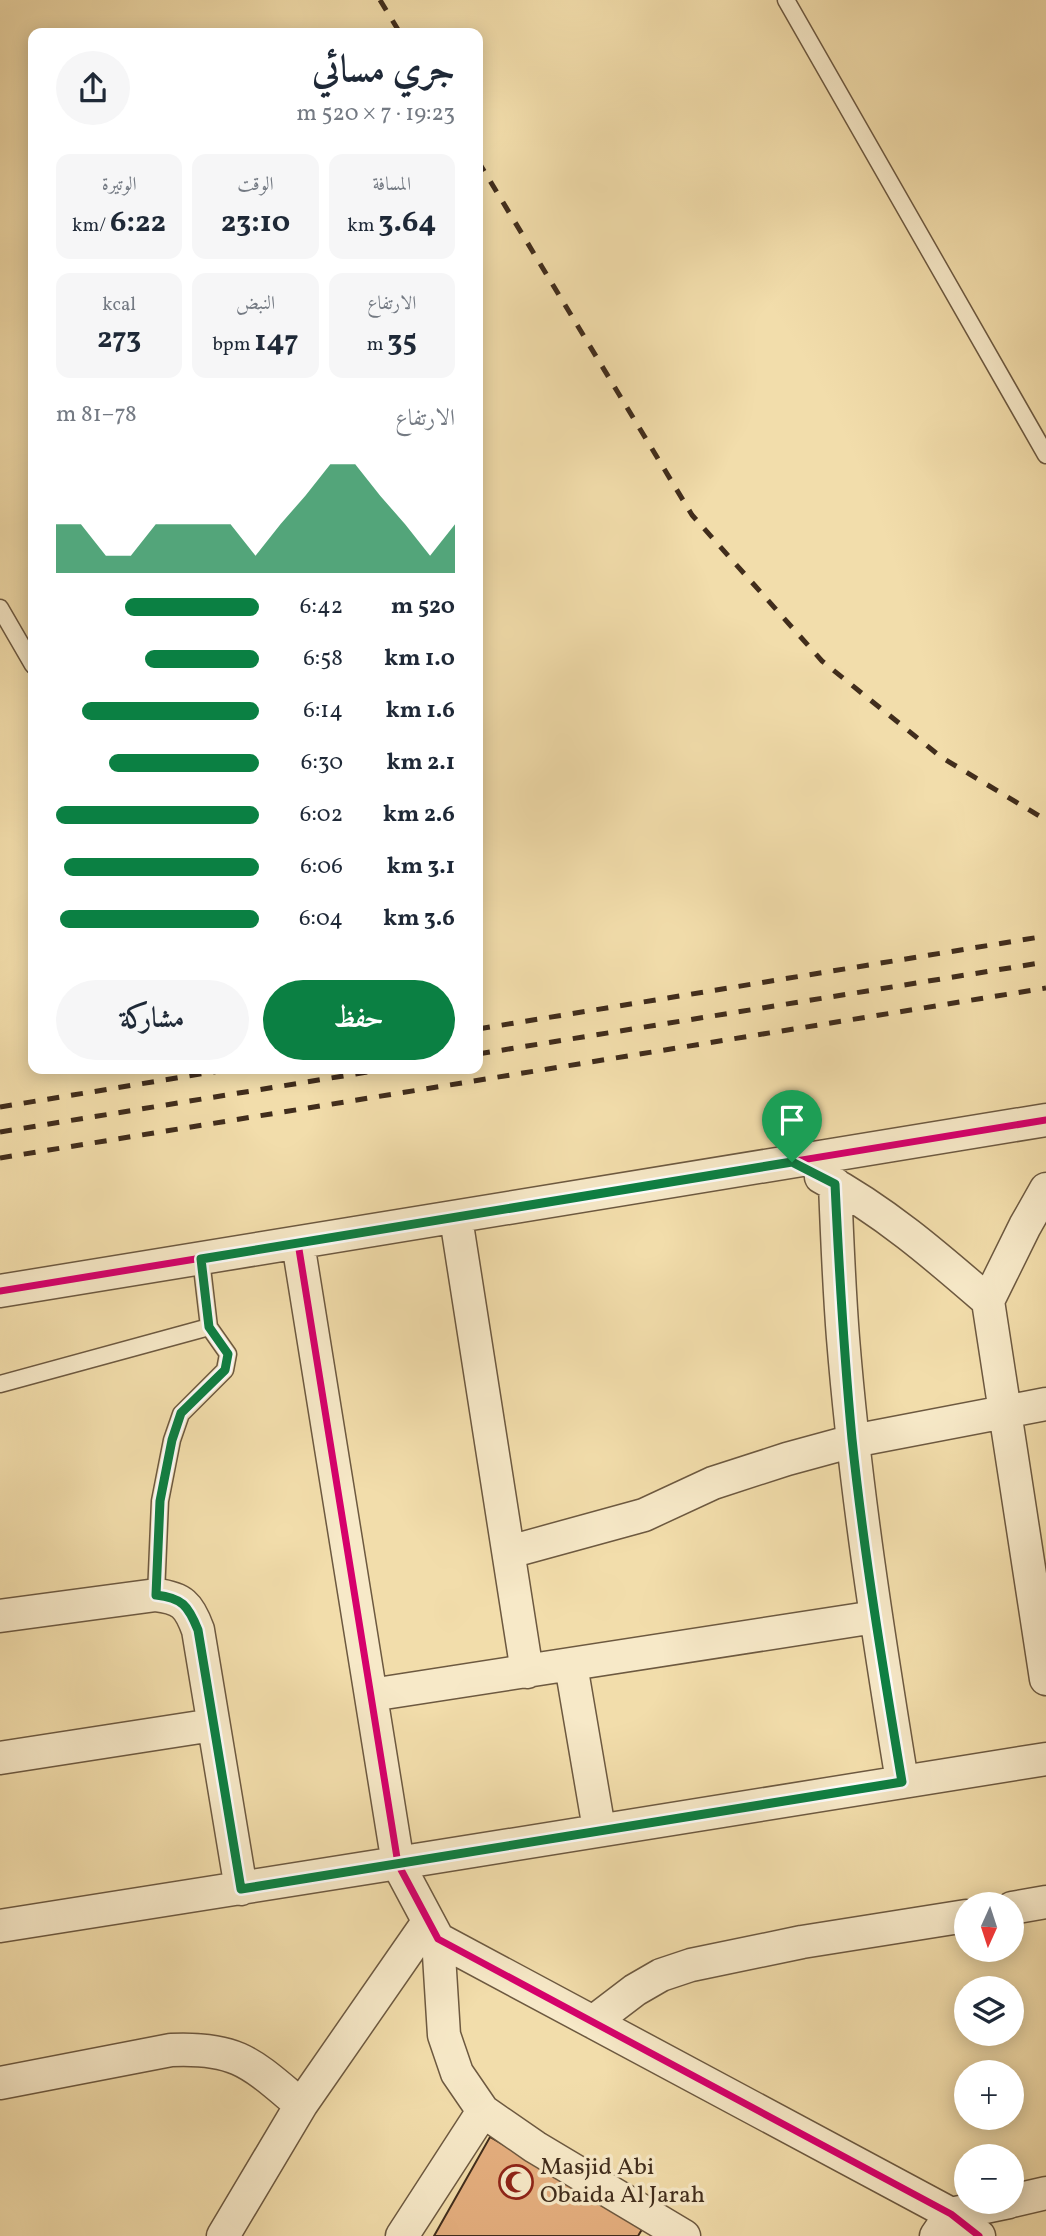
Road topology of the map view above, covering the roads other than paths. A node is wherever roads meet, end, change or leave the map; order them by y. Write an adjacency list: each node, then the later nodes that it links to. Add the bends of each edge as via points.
1 (786, 0): 2 (lane)
2 (1046, 455)
3 (0, 608): 4 (lane)
4 (28, 656)
5 (1046, 1120): 6 (street)
6 (792, 1162): 7 (street); 9 (street)
7 (835, 1184): 13 (street, via 888,1217); 18 (street)
8 (1046, 1189): 13 (street)
9 (456, 1217): 10 (street); 19 (street)
10 (298, 1243): 11 (street); 26 (street)
11 (201, 1259): 12 (street); 14 (lane)
12 (0, 1291)
13 (988, 1301): 17 (street)
14 (209, 1327): 15 (lane); 20 (lane, via 228,1354 225,1370 181,1413 172,1440 160,1501)
15 (0, 1384)
16 (1046, 1404): 17 (street)
17 (1005, 1412): 18 (street); 25 (street)
18 (853, 1441): 19 (street, via 713,1483 644,1515); 22 (street)
19 (509, 1552): 24 (street)
20 (156, 1595): 21 (street); 27 (street, via 173,1597 187,1606 193,1617)
21 (0, 1616)
22 (875, 1617): 23 (street); 30 (street)
23 (571, 1665): 24 (street); 31 (street)
24 (527, 1672): 26 (street)
25 (1046, 1679)
26 (370, 1695): 32 (street)
27 (213, 1725): 28 (street); 33 (street)
28 (0, 1758)
29 (1046, 1759): 30 (street)
30 (902, 1782): 31 (street)
31 (599, 1829): 32 (street)
32 (398, 1864): 33 (street); 38 (street)
33 (241, 1889): 37 (street)
34 (1046, 1902): 35 (street)
35 (1024, 1906)
36 (954, 1918): 39 (street, via 691,1965 635,1990)
37 (0, 1926)
38 (433, 1930): 39 (street); 41 (street); 42 (street, via 444,2035 457,2073)
39 (593, 2022): 46 (street)
40 (0, 2083): 41 (street, via 171,2050 198,2049 228,2053 256,2067)
41 (301, 2105): 47 (street)
42 (484, 2111): 48 (street); 49 (street)
43 (1046, 2193): 44 (street)
44 (1024, 2198)
45 (974, 2214): 46 (street)
46 (943, 2225): 50 (street)
47 (223, 2236)
48 (402, 2236)
49 (684, 2236)
50 (979, 2236)

